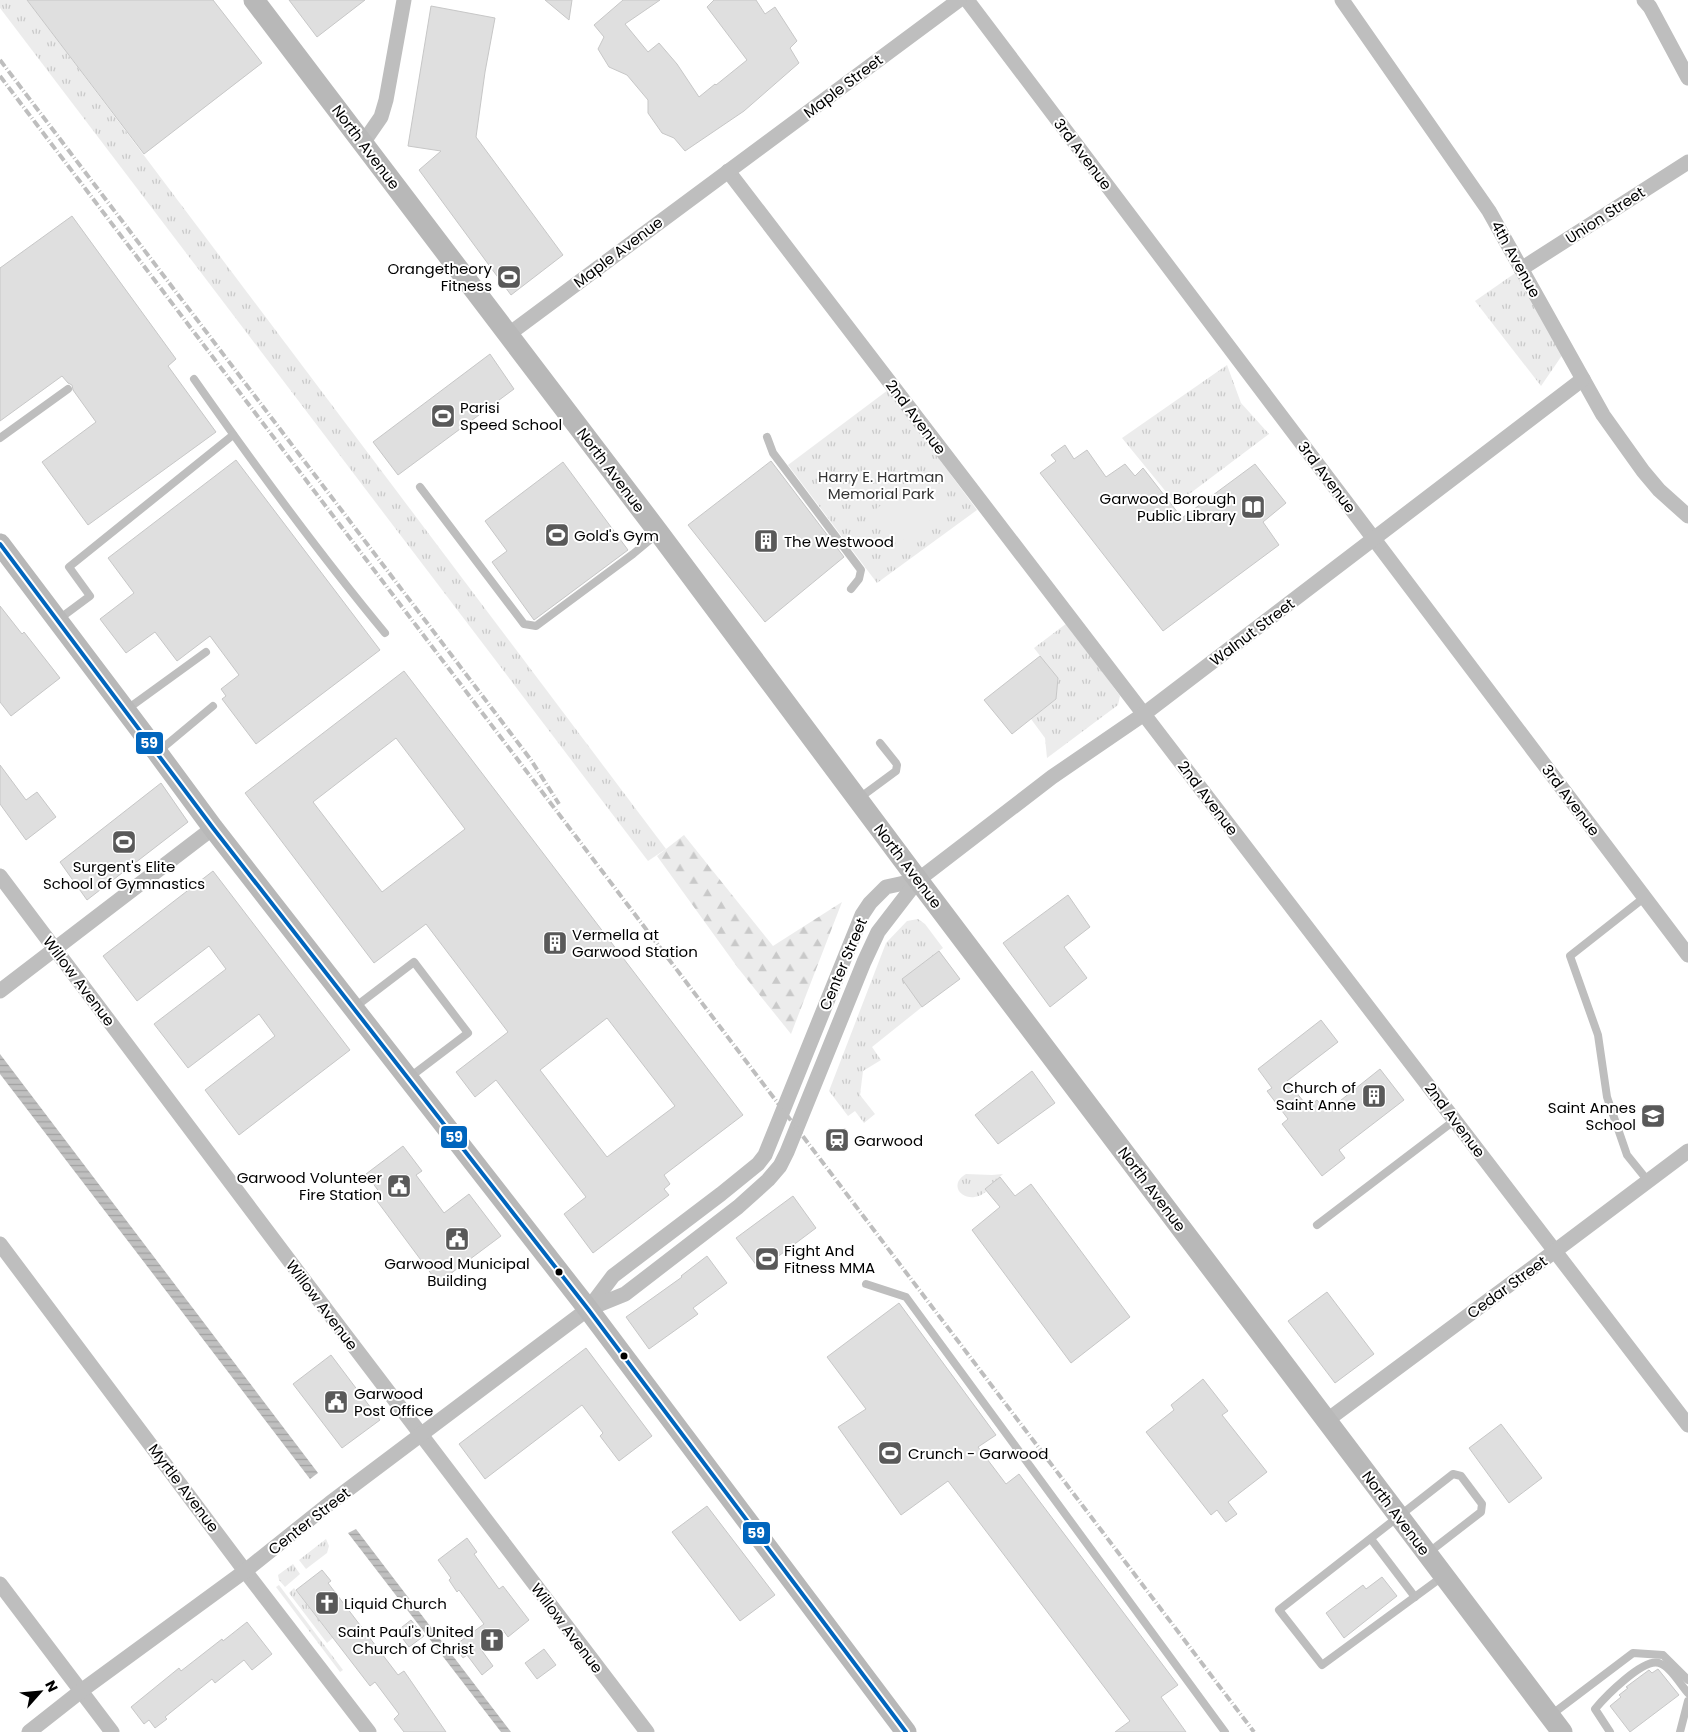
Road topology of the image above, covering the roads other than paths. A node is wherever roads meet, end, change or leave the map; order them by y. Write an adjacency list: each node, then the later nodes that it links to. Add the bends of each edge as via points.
1 (254, 0): 8 (main road, North Avenue)
2 (404, 0): 8 (street, via 386,100 381,116)
3 (959, 0): 10 (street, Maple Street)
4 (967, 0): 22 (street, 3rd Avenue)
5 (1342, 0): 11 (street, 4th Avenue, via 1489,211)
6 (1644, 0): 7 (street)
7 (1688, 78)
8 (363, 143): 12 (main road, North Avenue)
9 (1688, 162): 11 (street, Union Street)
10 (728, 171): 12 (street, Maple Avenue); 30 (street, 2nd Avenue)
11 (1521, 269): 14 (street, 4th Avenue)
12 (509, 334): 21 (main road, North Avenue)
13 (194, 379): 16 (lane)
14 (1583, 379): 20 (street, 4th Avenue, via 1603,415 1643,471); 22 (street, Walnut Street)
15 (68, 389): 18 (lane)
16 (233, 434): 25 (lane, via 69,567 90,596); 26 (lane)
17 (767, 437): 24 (lane, via 773,453 861,570)
18 (0, 438)
19 (420, 487): 21 (lane, via 524,624 536,626)
20 (1688, 516)
21 (659, 533): 33 (main road, North Avenue)
22 (1373, 538): 30 (street, Walnut Street); 37 (street, 3rd Avenue)
23 (0, 544): 25 (main road)
24 (851, 589)
25 (57, 620): 29 (main road)
26 (385, 633)
27 (206, 652): 29 (lane)
28 (213, 706): 32 (lane)
29 (126, 710): 32 (main road)
30 (1144, 714): 36 (street, Walnut Street, via 1052,777); 43 (street, 2nd Avenue)
31 (880, 743): 33 (lane, via 896,763 896,771)
32 (157, 752): 34 (main road)
33 (858, 799): 36 (main road, North Avenue)
34 (213, 828): 38 (street); 41 (main road)
35 (0, 876): 38 (street, Willow Avenue)
36 (918, 880): 50 (street, Center Street, via 878,932 780,1166 753,1195 625,1294); 50 (street, Center Street, via 886,887 862,915 765,1155 722,1194 613,1276); 51 (main road, North Avenue)
37 (1645, 897): 39 (street, 3rd Avenue); 45 (lane, via 1570,956 1598,1035 1607,1096 1627,1155)
38 (55, 950): 40 (street); 53 (street, Willow Avenue)
39 (1688, 955)
40 (0, 991)
41 (354, 1008): 42 (main road); 42 (lane, via 414,962 468,1033)
42 (408, 1078): 50 (main road)
43 (1455, 1120): 46 (lane); 48 (street, 2nd Avenue)
44 (1688, 1151): 45 (street, Cedar Street)
45 (1648, 1181): 48 (street, Cedar Street)
46 (1317, 1225)
47 (0, 1244): 57 (street, Myrtle Avenue)
48 (1555, 1251): 51 (street, Cedar Street); 52 (street, 2nd Avenue)
49 (866, 1284): 71 (lane, via 906,1297)
50 (588, 1308): 53 (street, Center Street); 70 (main road)
51 (1326, 1421): 54 (main road, North Avenue)
52 (1688, 1425)
53 (420, 1434): 57 (street, Center Street); 69 (street, Willow Avenue)
54 (1399, 1518): 55 (lane); 56 (main road, North Avenue); 56 (lane, via 1454,1474 1461,1476 1482,1504 1481,1512)
55 (1371, 1539): 60 (lane); 60 (lane, via 1279,1610 1322,1665)
56 (1427, 1554): 58 (main road, North Avenue)
57 (245, 1571): 62 (street, Center Street); 68 (street, Myrtle Avenue)
58 (1443, 1576): 60 (lane); 65 (main road, North Avenue)
59 (0, 1584): 62 (street)
60 (1415, 1597)
61 (1688, 1680): 65 (lane, via 1663,1655 1633,1653)
62 (82, 1691): 66 (street, Center Street); 67 (street)
63 (1688, 1693): 72 (lane, via 1666,1668 1657,1663 1646,1664 1608,1694 1595,1709)
64 (1688, 1701): 73 (lane)
65 (1556, 1724)
66 (29, 1732)
67 (112, 1732)
68 (369, 1732)
69 (646, 1732)
70 (906, 1732)
71 (1225, 1732)
72 (1610, 1732)
73 (1680, 1732)

